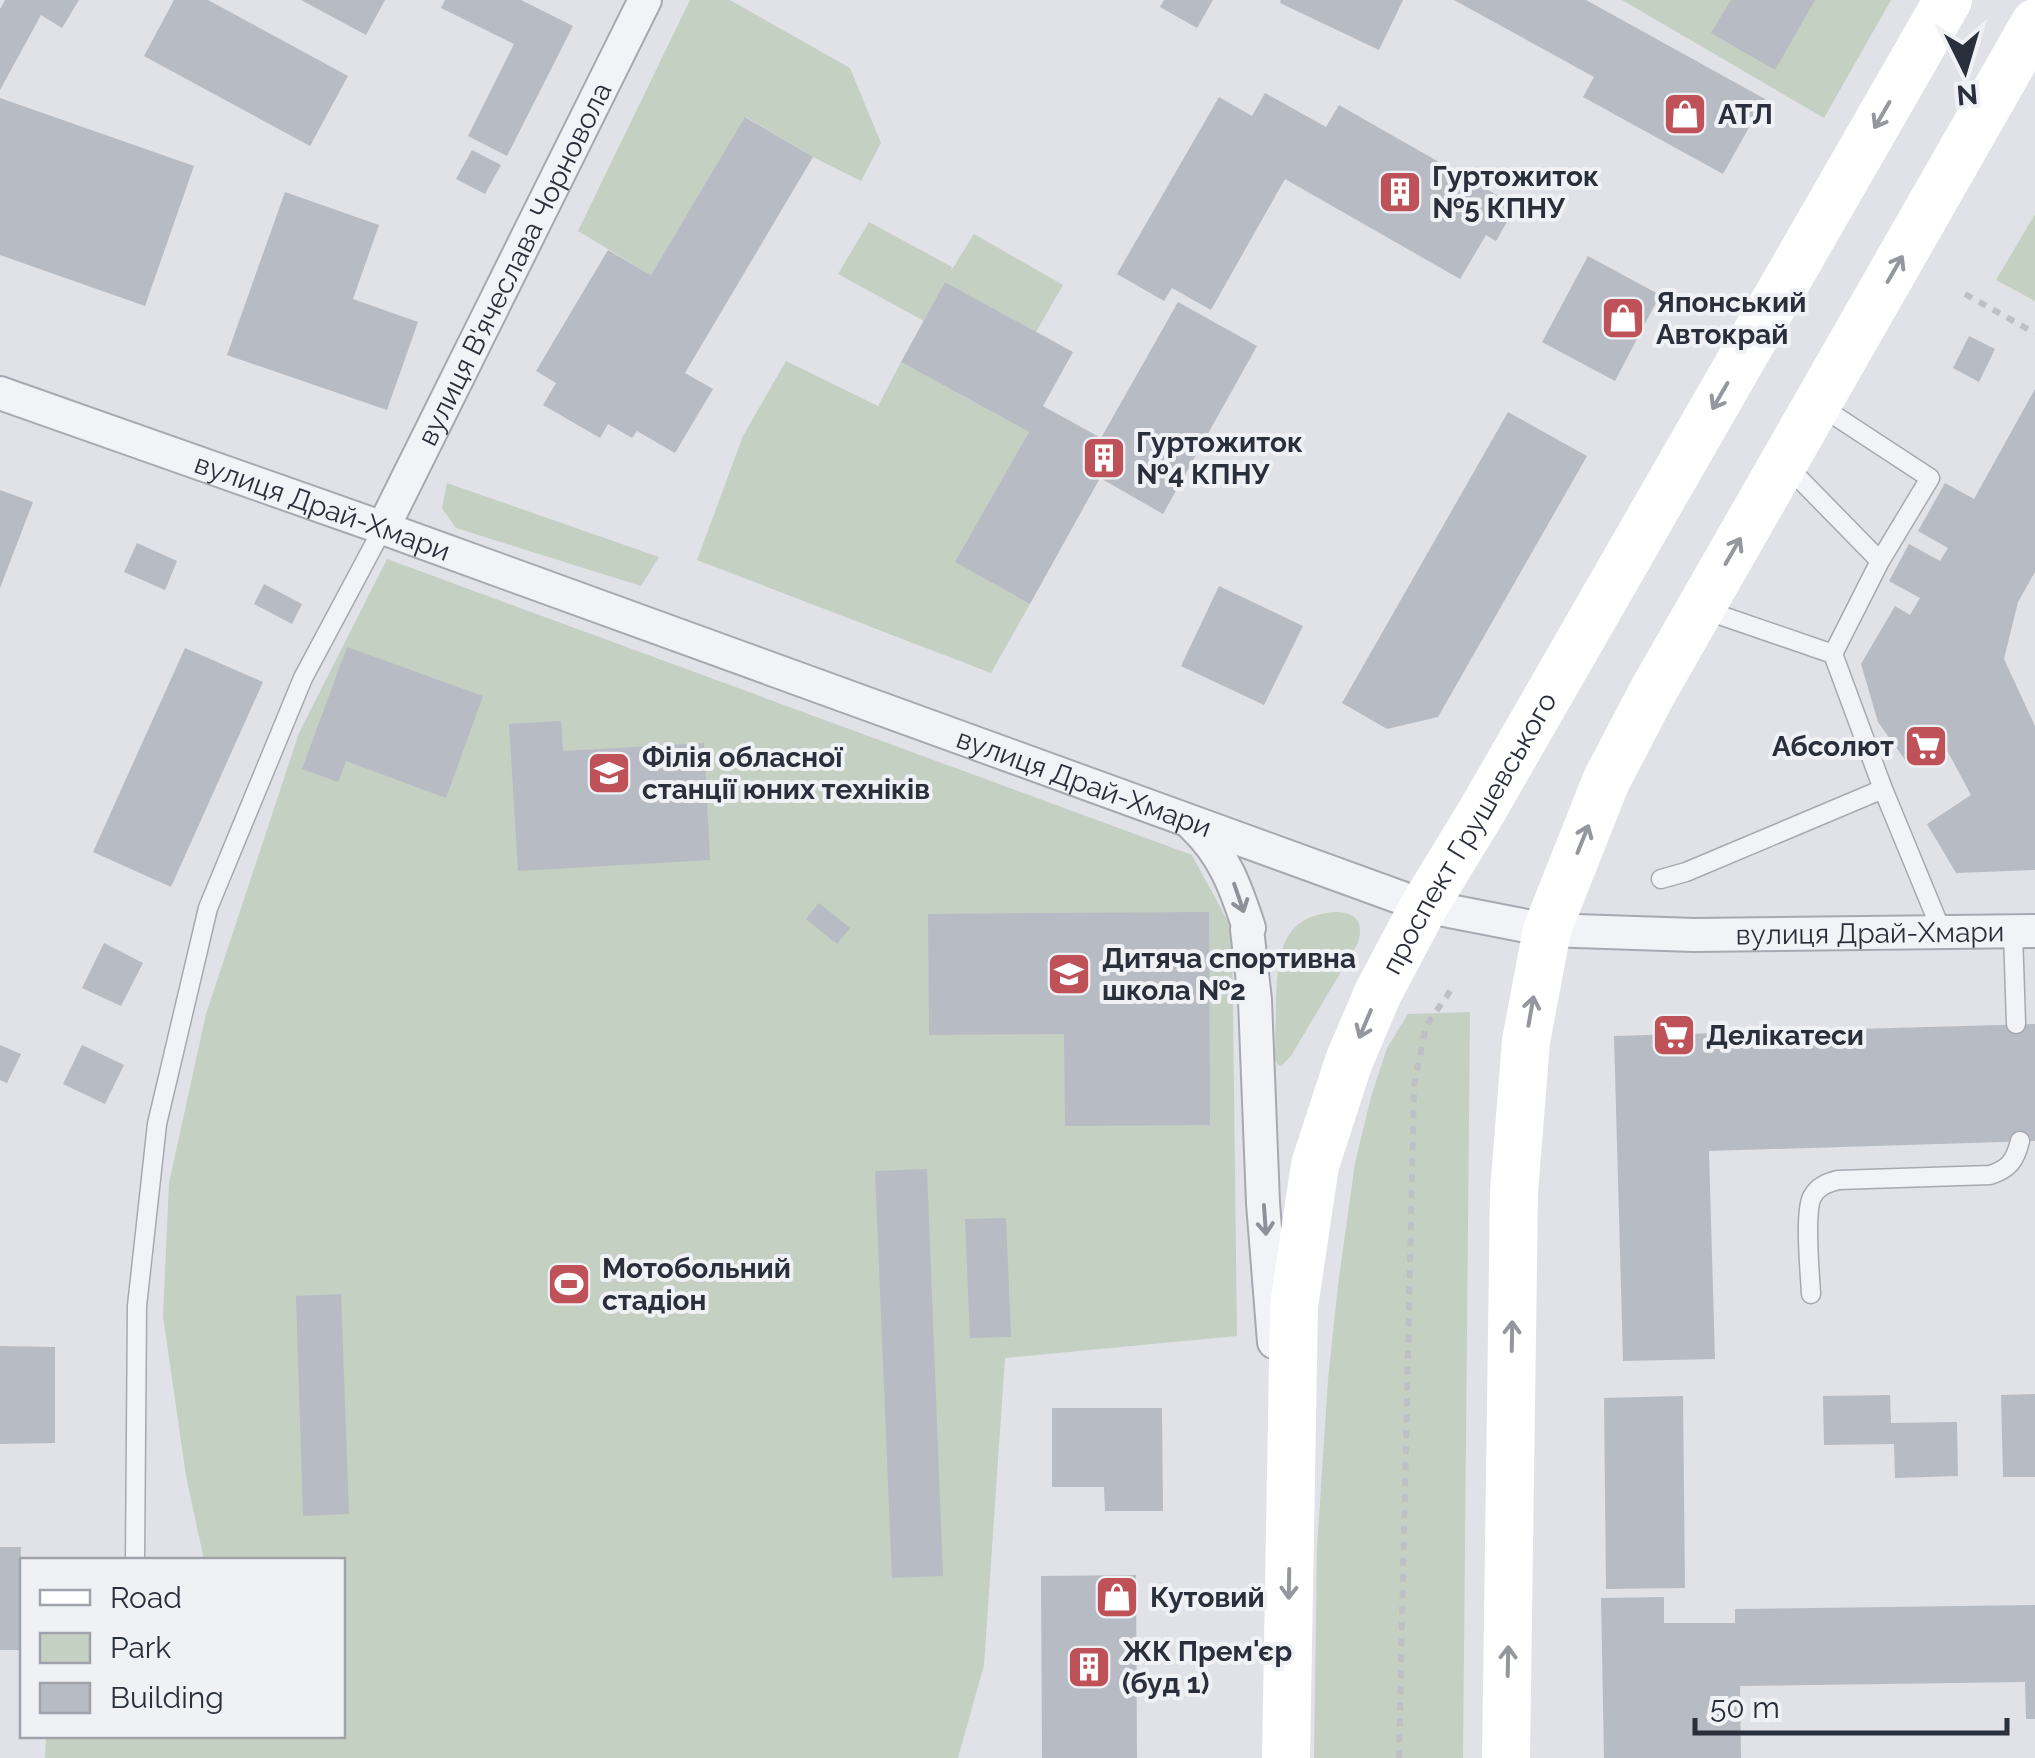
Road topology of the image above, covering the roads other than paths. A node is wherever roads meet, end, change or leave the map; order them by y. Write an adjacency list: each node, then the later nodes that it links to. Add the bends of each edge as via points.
1 (645, 0): 7 (street, вулиця В'ячеслава Чорновола)
2 (1948, 0): 14 (main road, проспект Грушевського, one-way to 14)
3 (2035, 24): 5 (main road, one-way to 3)
4 (0, 393): 7 (street, вулиця Драй-Хмари)
5 (1818, 404): 6 (main road); 8 (lane, via 1930,478)
6 (1784, 462): 8 (lane); 9 (main road, one-way to 6)
7 (383, 528): 12 (street, вулиця Драй-Хмари); 22 (lane, via 303,678 208,908 158,1124 136,1306)
8 (1880, 561): 10 (lane)
9 (1700, 608): 10 (lane); 15 (main road, one-way to 9, via 1606,781)
10 (1834, 654): 11 (lane)
11 (1884, 789): 13 (lane); 16 (lane)
12 (1186, 819): 14 (street, вулиця Драй-Хмари); 21 (street, one-way to 21, via 1220,855 1250,928 1263,1203)
13 (1662, 878)
14 (1424, 906): 15 (street, вулиця Драй-Хмари); 21 (main road, проспект Грушевського, one-way to 21, via 1363,1027 1315,1165 1294,1306)
15 (1547, 930): 16 (street, вулиця Драй-Хмари); 24 (main road, one-way to 15, via 1514,1192 1526,1042)
16 (1942, 932): 17 (street, вулиця Драй-Хмари)
17 (2024, 932): 18 (lane)
18 (2016, 1024)
19 (2020, 1142): 20 (lane, via 2016,1159 1990,1175 1823,1184 1808,1212)
20 (1811, 1294)
21 (1290, 1516): 23 (main road, проспект Грушевського, one-way to 23)
22 (135, 1558)
23 (1286, 1758)
24 (1506, 1758)

